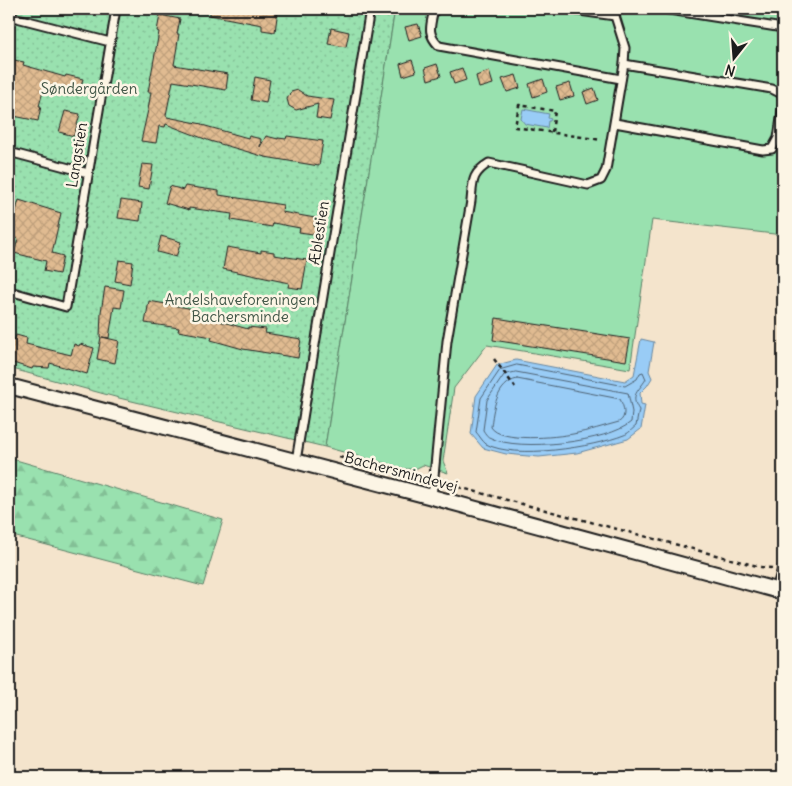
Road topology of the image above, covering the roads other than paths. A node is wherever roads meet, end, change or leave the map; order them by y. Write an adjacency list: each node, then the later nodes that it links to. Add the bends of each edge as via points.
1 (116, 9): 9 (lane, Langstien)
2 (370, 9): 19 (lane, Æblestien)
3 (434, 9): 11 (lane, via 430,30 432,39 439,46)
4 (565, 9): 6 (lane)
5 (663, 9): 8 (lane)
6 (615, 13): 10 (lane, via 625,48)
7 (9, 16): 9 (lane)
8 (783, 28)
9 (110, 42): 16 (lane, Langstien)
10 (624, 64): 11 (lane); 12 (lane, via 772,89)
11 (621, 79): 14 (lane)
12 (783, 97)
13 (783, 105): 14 (lane, via 778,138 772,149 762,150)
14 (614, 123): 20 (lane, via 606,170 601,180 588,185 489,163 479,169 473,181 448,341)
15 (9, 152): 16 (lane)
16 (88, 173): 17 (lane, Langstien, via 66,307)
17 (9, 292)
18 (9, 386): 19 (street, Bachersmindevej)
19 (296, 461): 20 (street, Bachersmindevej)
20 (432, 497): 22 (street, Bachersmindevej)
21 (783, 565): 22 (lane)
22 (780, 591)

